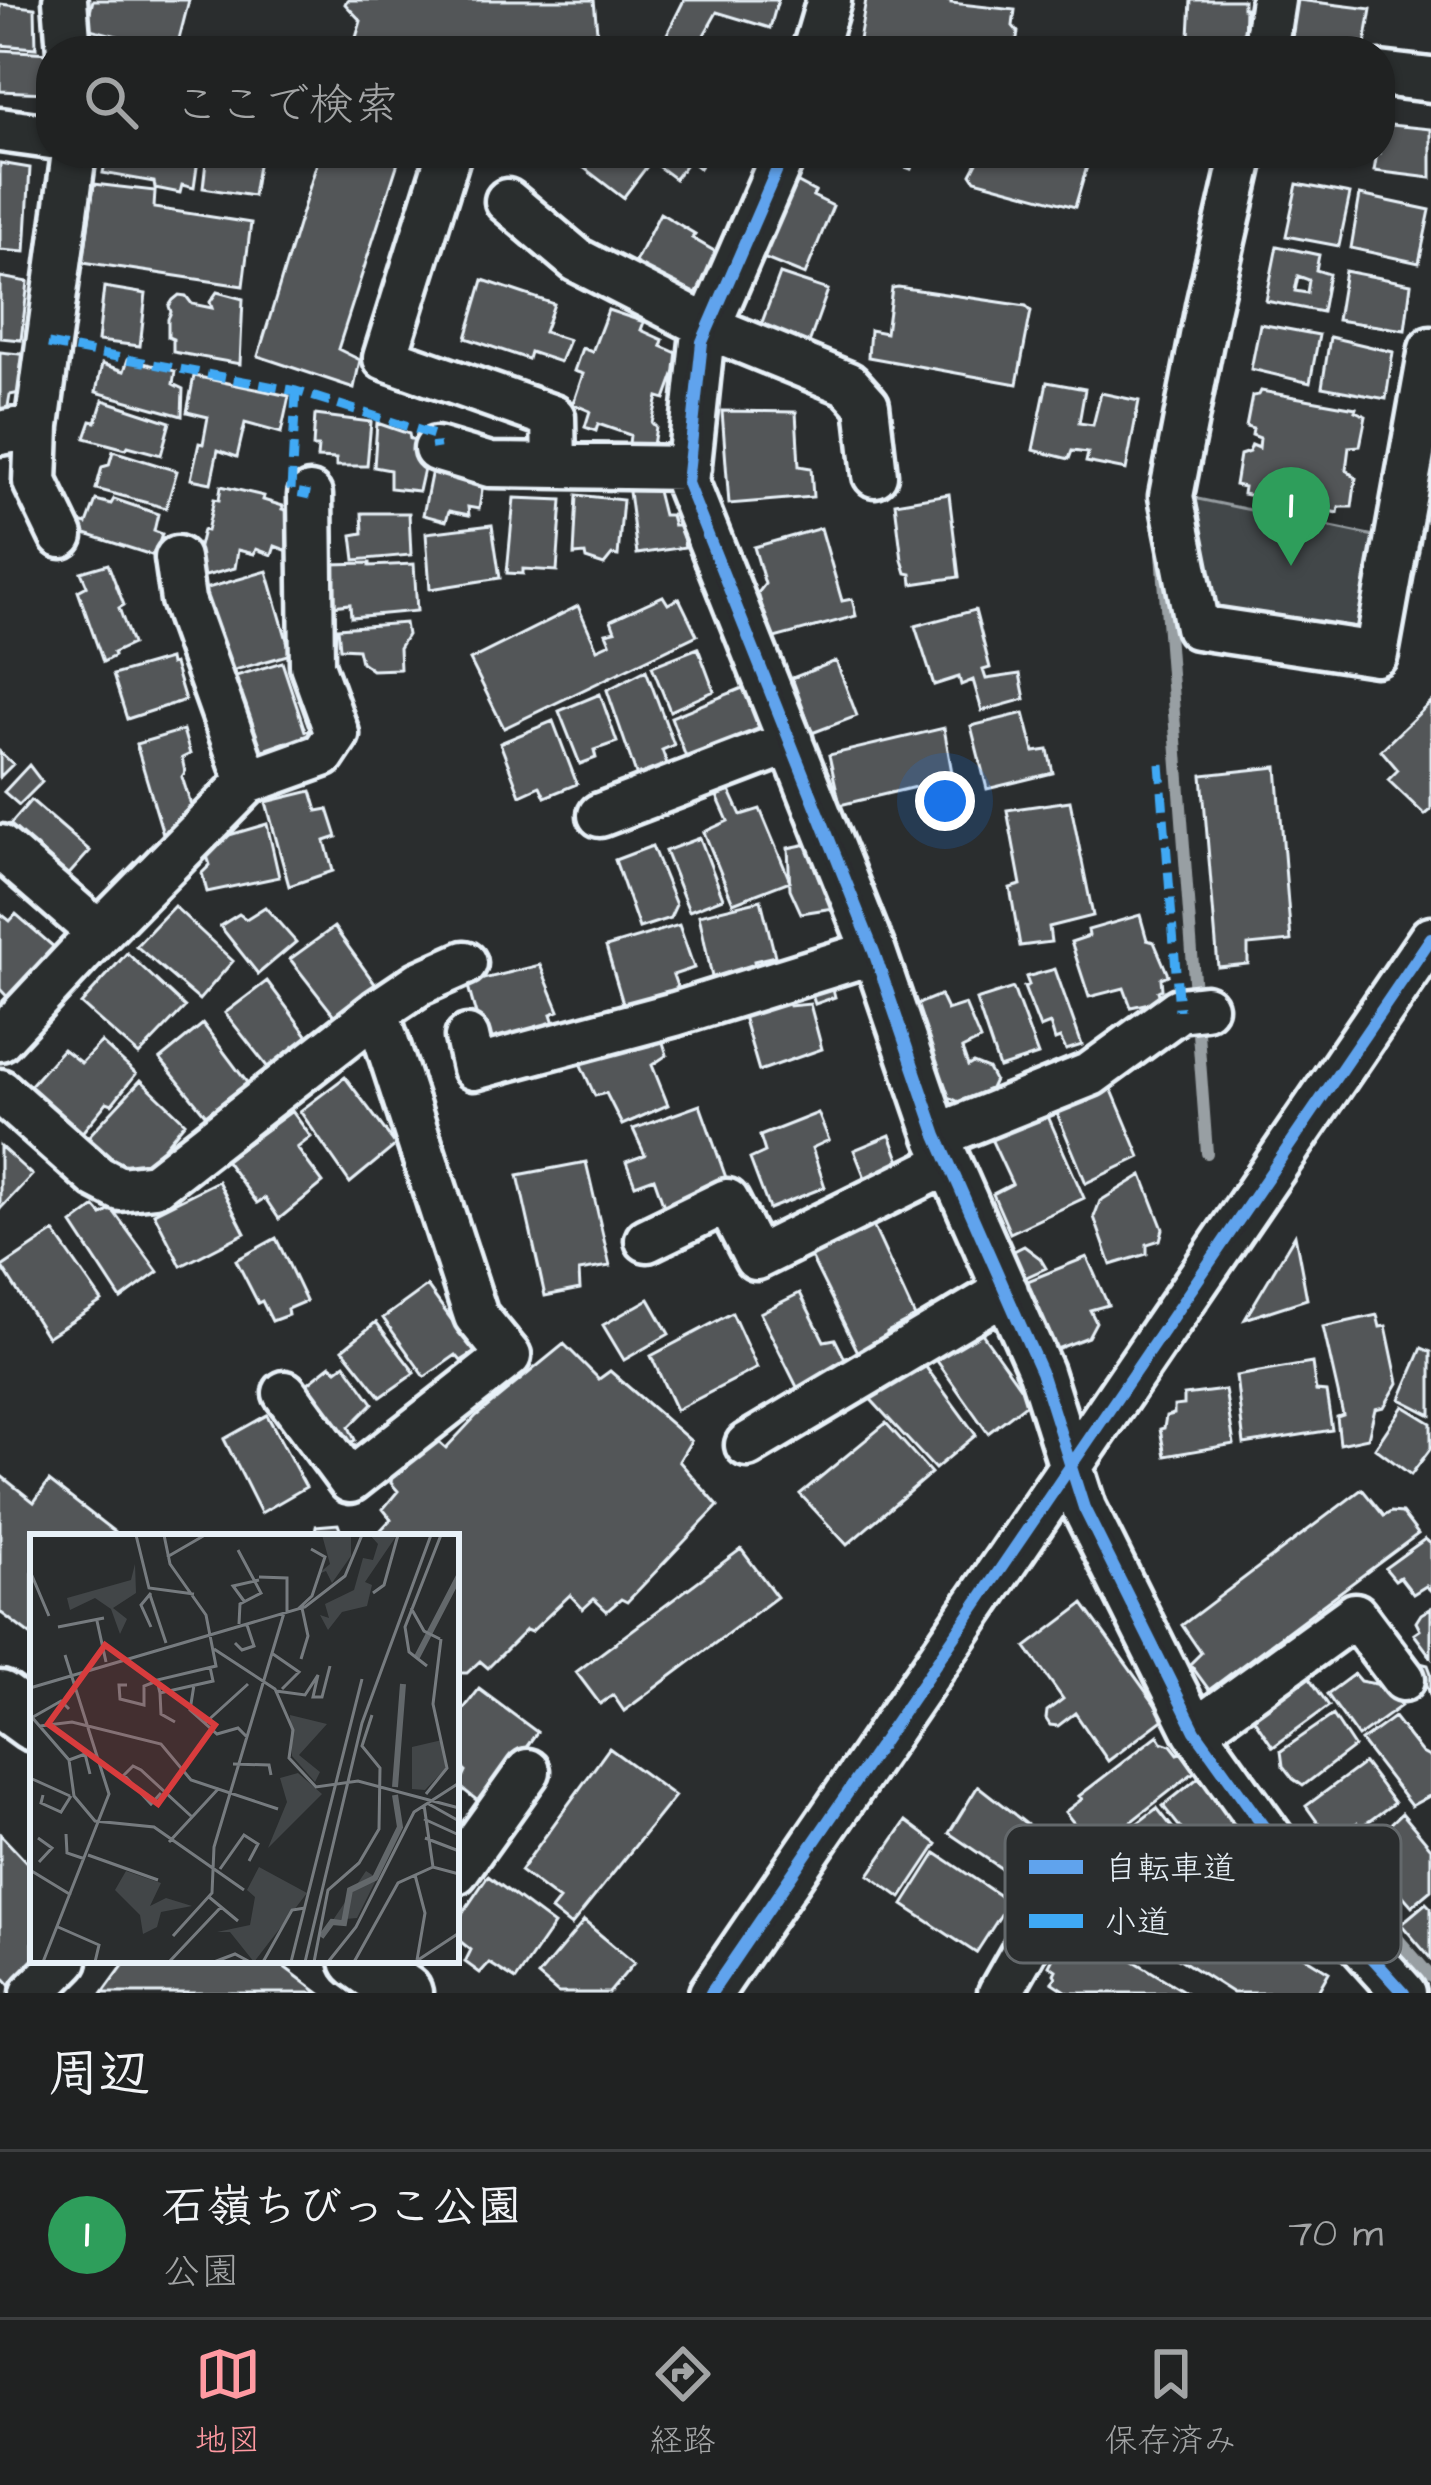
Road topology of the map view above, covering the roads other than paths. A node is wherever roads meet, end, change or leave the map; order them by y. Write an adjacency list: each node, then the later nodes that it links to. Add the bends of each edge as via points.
1 (65, 0): 4 (street)
2 (829, 0): 5 (street)
3 (1273, 0): 6 (street)
4 (68, 36)
5 (818, 36)
6 (1267, 36)
7 (1395, 76): 8 (street)
8 (1431, 80)
9 (0, 130): 10 (street)
10 (36, 134)
11 (71, 168): 18 (street)
12 (444, 168): 20 (street, via 385,358 553,417)
13 (777, 168): 16 (street)
14 (1240, 168): 17 (street, via 1171,496 1197,627 1376,654)
15 (507, 201): 16 (street, via 577,260)
16 (708, 327): 21 (street); 22 (street, via 848,384 867,405)
17 (1431, 349)
18 (19, 429): 24 (street)
19 (436, 448): 20 (street, via 490,465)
20 (554, 466): 21 (street)
21 (688, 468): 26 (street, via 709,542)
22 (875, 475)
23 (310, 495): 27 (street, via 312,665 337,734 323,755)
24 (61, 536)
25 (177, 558): 27 (street, via 183,600)
26 (791, 742): 28 (street); 32 (street)
27 (248, 782): 30 (street)
28 (600, 815)
29 (0, 847): 30 (street)
30 (99, 933): 37 (street)
31 (1431, 938): 44 (street)
32 (874, 952): 36 (street, via 474,1068); 39 (street)
33 (465, 963): 35 (street)
34 (1194, 1008): 39 (street, via 1091,1074)
35 (377, 1012): 38 (street, via 154,1185 120,1189 97,1178); 42 (street, via 476,1316 508,1357 350,1481)
36 (467, 1036)
37 (0, 1039)
38 (0, 1091)
39 (942, 1149): 40 (street, via 756,1258 728,1201); 41 (street)
40 (647, 1240)
41 (1006, 1291): 43 (street); 44 (street)
42 (286, 1393)
43 (747, 1445)
44 (1072, 1468): 48 (street, via 1084,1508); 56 (street)
45 (1403, 1679): 48 (street, via 1355,1616)
46 (0, 1699): 47 (main road)
47 (30, 1721)
48 (1195, 1731): 50 (street)
49 (528, 1771): 51 (street)
50 (1262, 1825)
51 (459, 1868)
52 (63, 1963): 55 (street)
53 (1017, 1963): 57 (street)
54 (1377, 1963): 58 (street)
55 (33, 1993)
56 (711, 1993)
57 (1000, 1993)
58 (1404, 1993)

